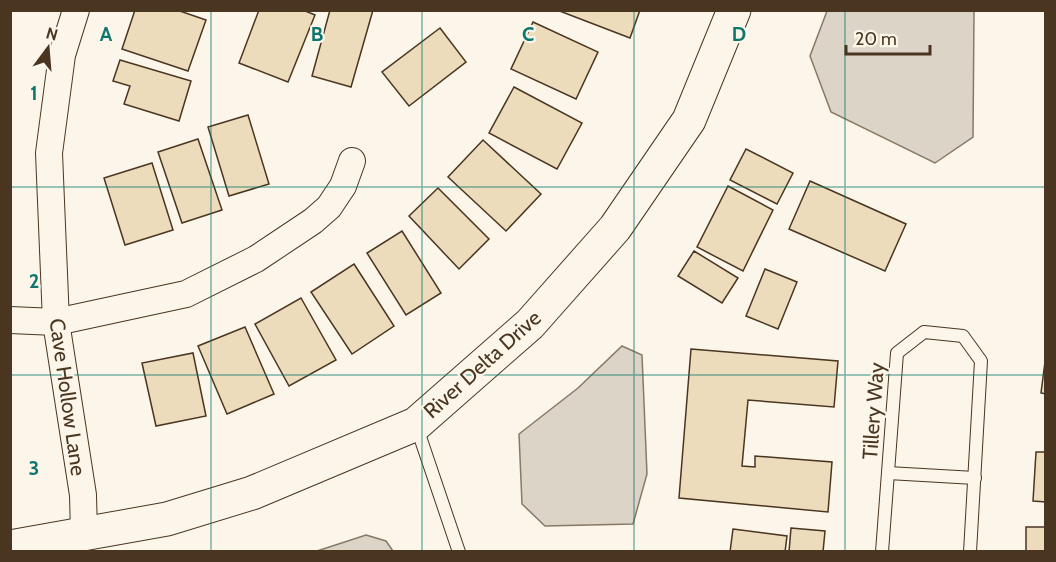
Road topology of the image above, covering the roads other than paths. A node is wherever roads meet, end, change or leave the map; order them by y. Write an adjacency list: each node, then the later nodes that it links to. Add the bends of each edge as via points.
1 (76, 10): 5 (street, Cave Hollow Lane, via 62,55 49,153)
2 (734, 10): 6 (street, River Delta Drive, via 689,120 615,228 530,324)
3 (352, 160): 5 (street, via 343,186 329,207 256,259 186,294)
4 (10, 320): 5 (street)
5 (56, 321): 10 (street, Cave Hollow Lane, via 83,495)
6 (416, 424): 10 (street, River Delta Drive, via 252,493 167,519); 12 (lane)
7 (888, 473): 8 (lane); 8 (lane, Tillery Way, via 897,353 924,332 963,336 981,361); 13 (lane, Tillery Way)
8 (975, 478): 14 (lane, Tillery Way)
9 (10, 524): 10 (street, River Delta Drive)
10 (84, 534): 11 (street, River Delta Drive)
11 (10, 547)
12 (459, 552)
13 (882, 552)
14 (970, 552)

